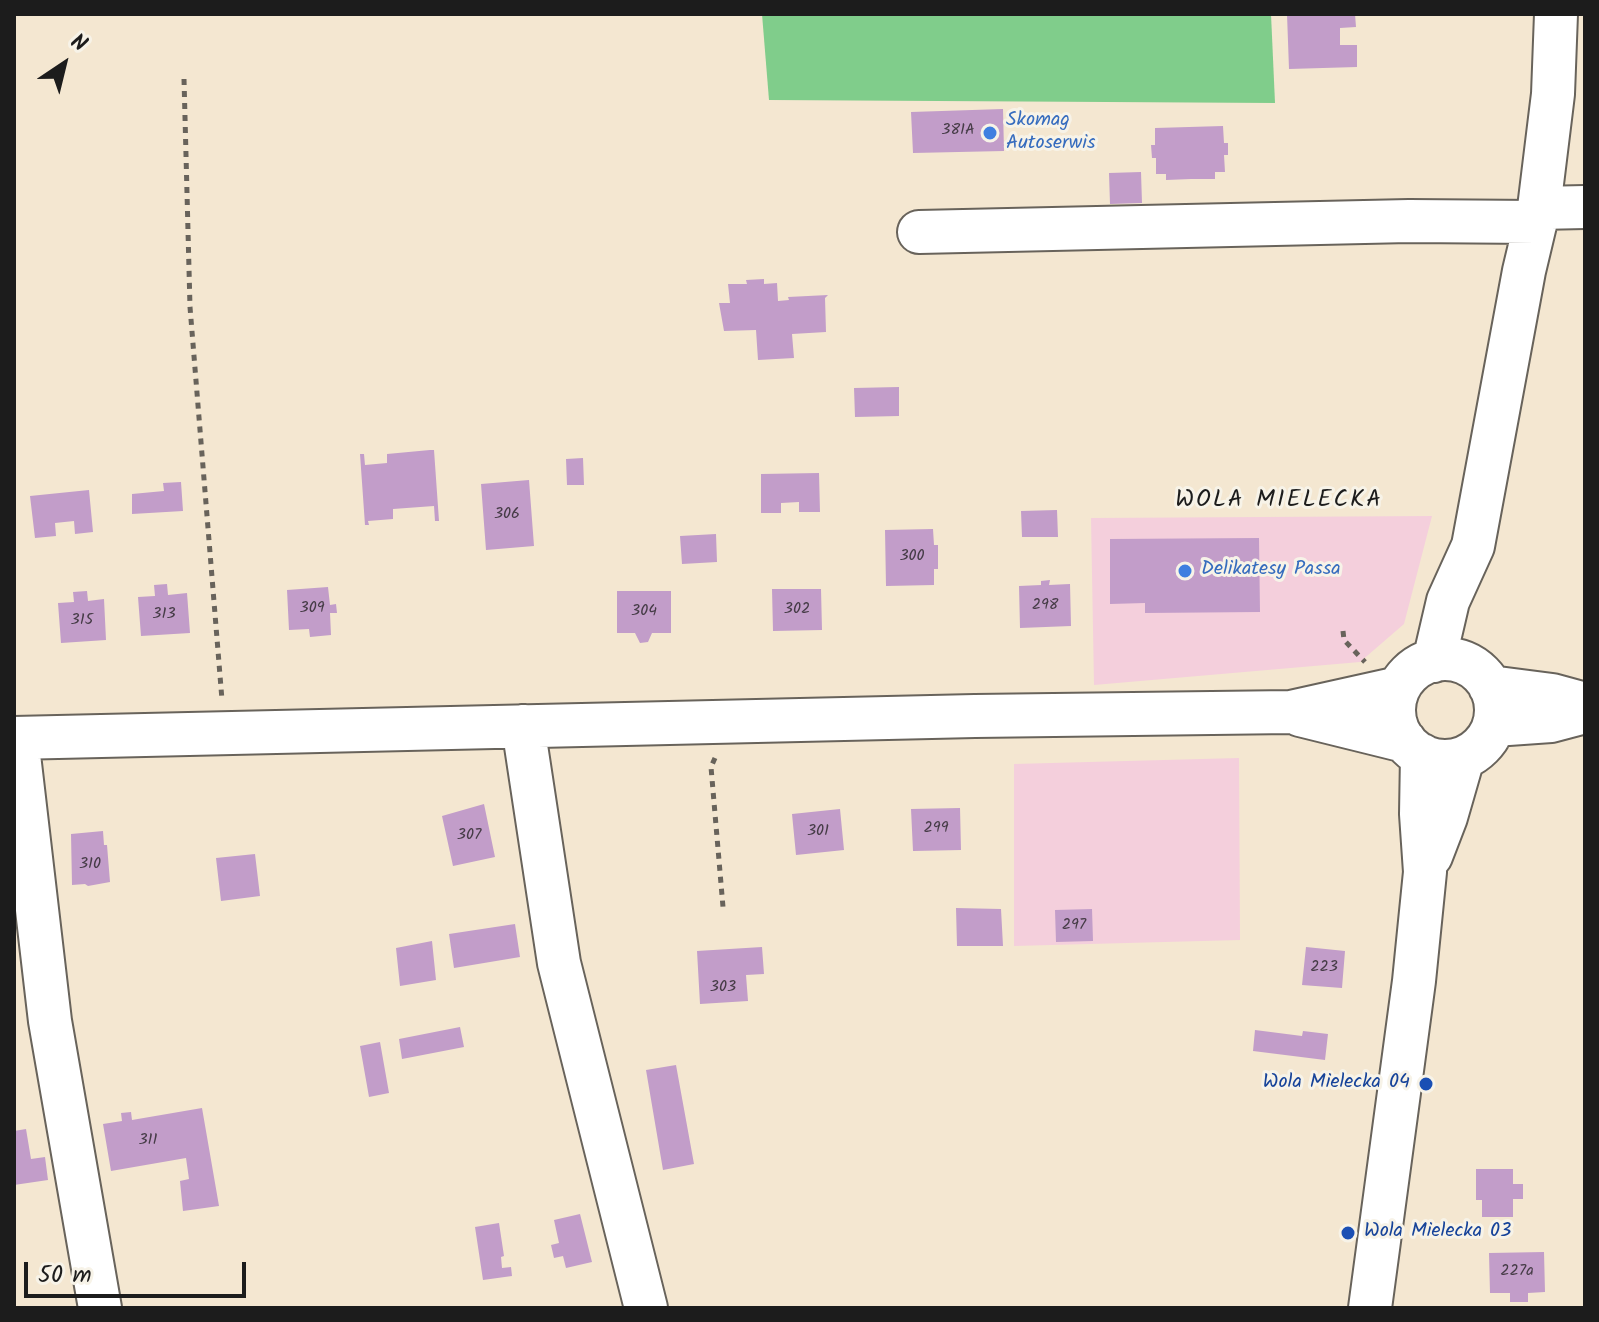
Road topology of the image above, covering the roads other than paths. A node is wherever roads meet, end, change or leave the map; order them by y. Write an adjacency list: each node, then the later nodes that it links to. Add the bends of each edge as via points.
1 (1556, 14): 3 (street, via 1553,94)
2 (1585, 207): 3 (street)
3 (1537, 215): 4 (street); 6 (street, via 1473,546)
4 (919, 232)
5 (1384, 677): 6 (street, via 1415,669); 8 (street); 12 (street, via 1395,702 1398,729)
6 (1471, 684): 7 (street); 9 (street, via 1551,721); 12 (street, via 1480,747)
7 (1585, 704)
8 (1291, 712): 10 (street); 12 (street)
9 (1585, 712)
10 (523, 726): 11 (street); 14 (street, via 559,963)
11 (15, 738): 13 (street, via 50,1021)
12 (1430, 751): 15 (street, via 1421,814 1425,872 1412,996)
13 (100, 1308)
14 (646, 1308)
15 (1370, 1308)

